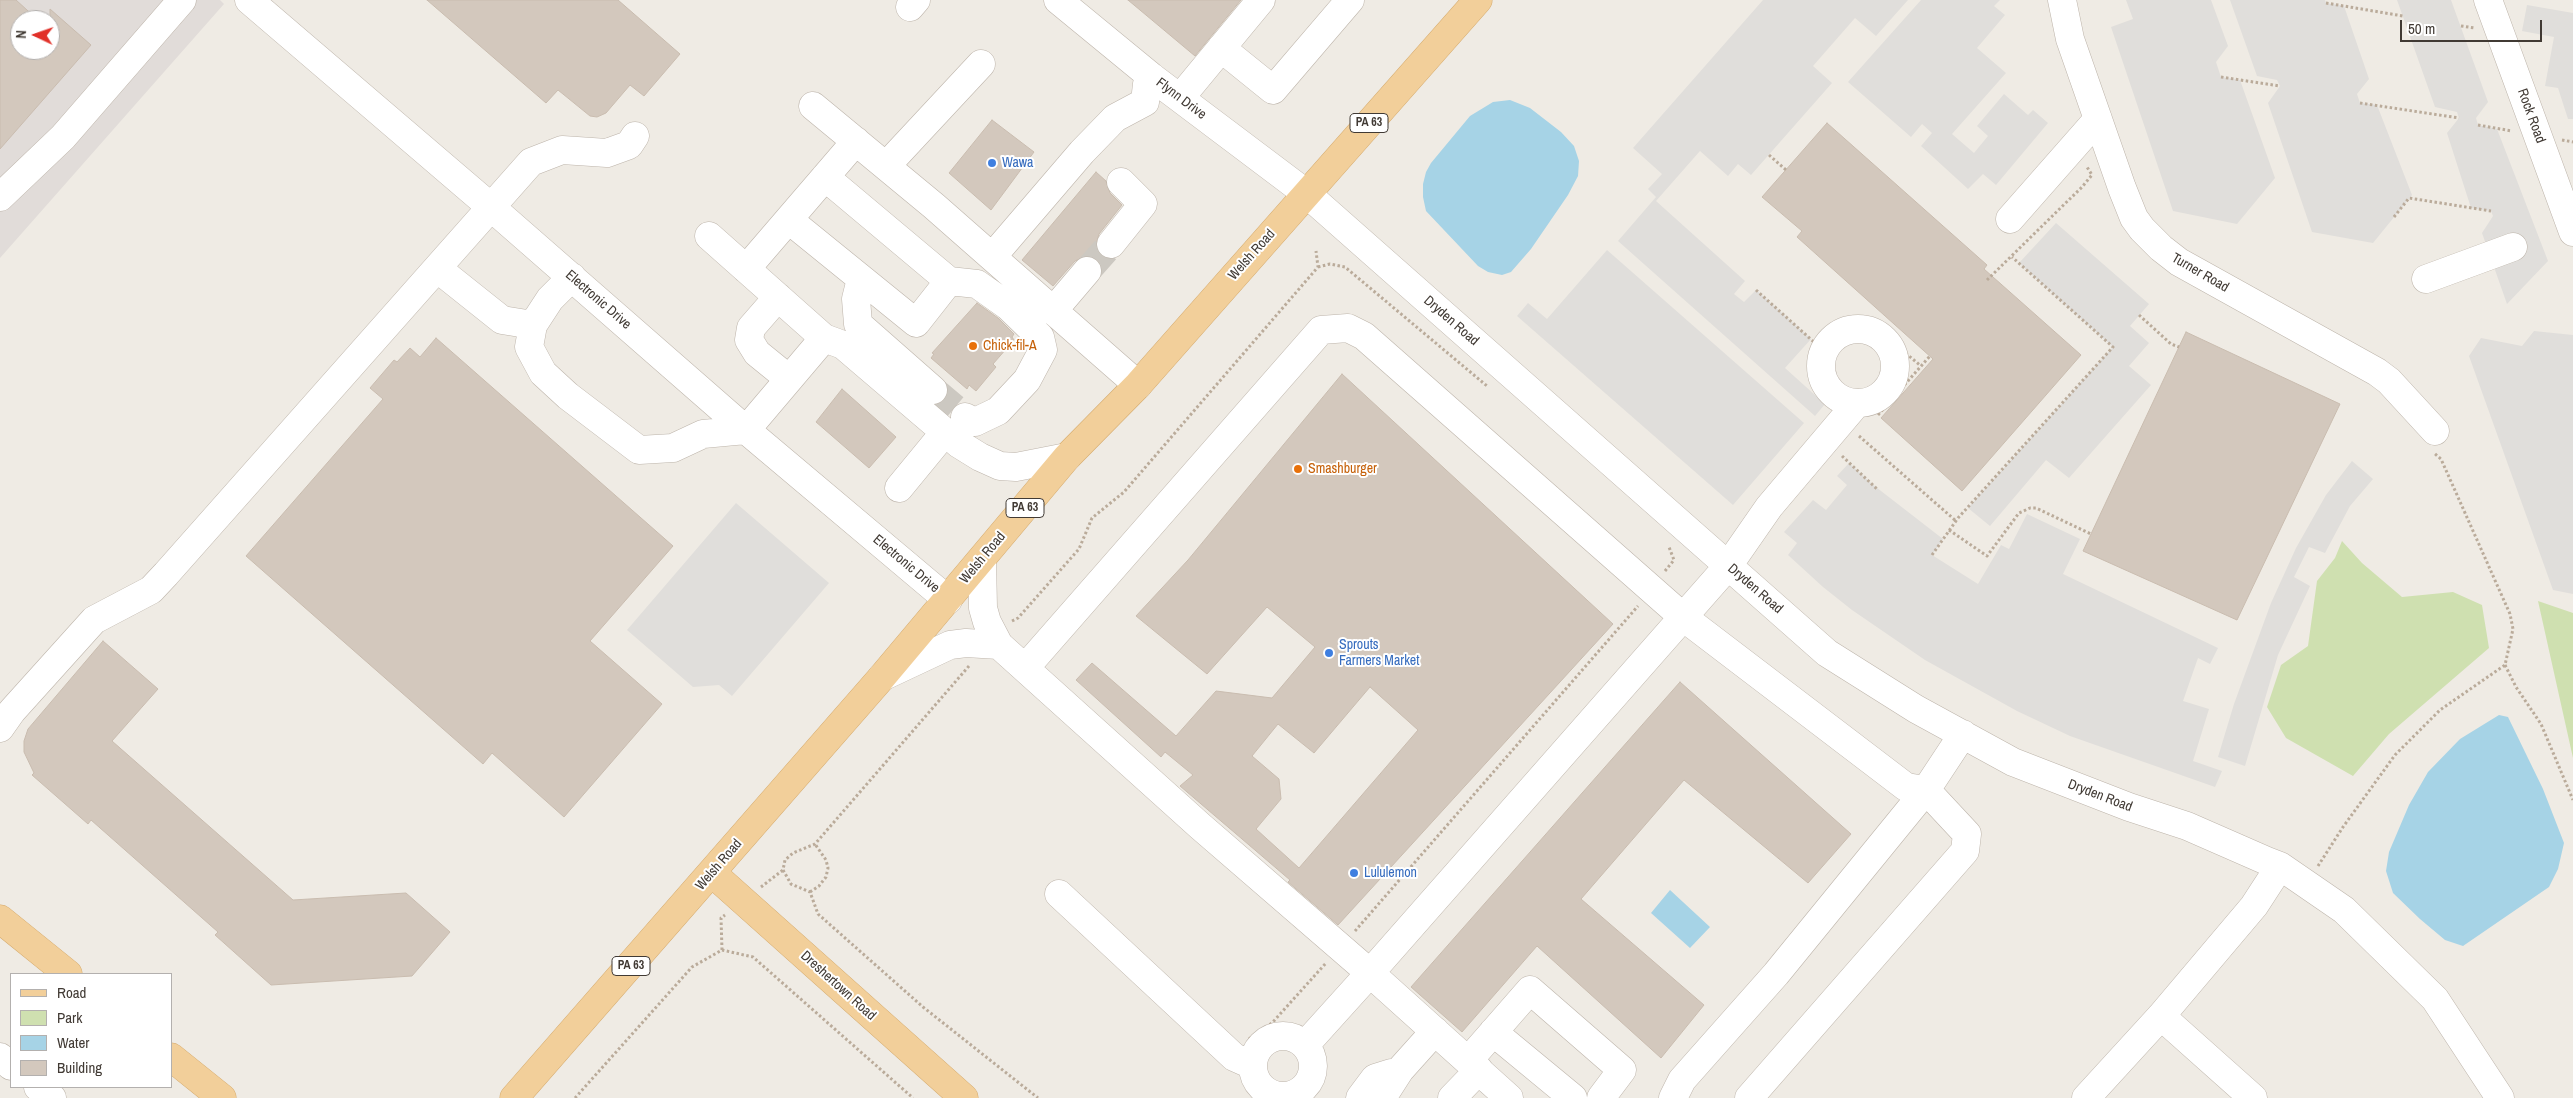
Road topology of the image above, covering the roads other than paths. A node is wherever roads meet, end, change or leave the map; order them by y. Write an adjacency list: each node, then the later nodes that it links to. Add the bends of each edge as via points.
1 (182, 0): 20 (street, via 63,137)
2 (249, 0): 22 (street, Electronic Drive)
3 (1058, 0): 11 (street, Flynn Drive)
4 (1261, 0): 9 (street)
5 (1350, 0): 9 (street, via 1273,90)
6 (1478, 0): 21 (main road, Welsh Road / PA 63)
7 (2062, 0): 14 (street, Turner Road, via 2070,39)
8 (2488, 0): 25 (street, Rock Road)
9 (1221, 48): 12 (street)
10 (981, 64): 17 (street)
11 (1149, 80): 12 (street, Flynn Drive); 29 (street, via 1131,87 1115,118)
12 (1180, 98): 21 (street, Flynn Drive)
13 (813, 106): 16 (street)
14 (2098, 119): 23 (street); 47 (street, Turner Road, via 2134,218 2160,248 2179,262 2389,380)
15 (635, 136): 22 (street, via 629,145 607,153 571,149 541,156 523,170)
16 (856, 141): 17 (street); 18 (street)
17 (886, 166): 29 (street)
18 (825, 177): 24 (street); 36 (street)
19 (1121, 182): 27 (street, via 1143,204)
20 (3, 189)
21 (1307, 194): 42 (main road, Welsh Road / PA 63); 51 (street, Dryden Road)
22 (492, 208): 30 (street); 33 (street, Electronic Drive)
23 (2010, 219)
24 (789, 220): 31 (street); 34 (street)
25 (2573, 232)
26 (709, 236): 31 (street)
27 (1111, 244)
28 (2513, 247): 35 (street)
29 (992, 257): 38 (street)
30 (438, 269): 39 (street, via 502,320); 57 (street, via 151,590 94,620 21,700)
31 (746, 269): 37 (street)
32 (1088, 271): 38 (street)
33 (572, 277): 39 (street, via 550,299); 46 (street, Electronic Drive)
34 (861, 279): 36 (street, via 916,323); 43 (street, via 856,299 858,324)
35 (2426, 279)
36 (949, 281): 45 (street, via 977,284 1008,306 1040,337 1043,350 1027,380 998,411 975,422)
37 (778, 297): 40 (street); 41 (street, via 751,328 749,340 757,353)
38 (1053, 311): 42 (street)
39 (533, 325): 46 (street, via 529,347 543,373 640,450 674,448 703,434)
40 (824, 338): 41 (street); 45 (street, via 843,345)
41 (789, 379): 46 (street)
42 (1138, 385): 48 (main road, Welsh Road / PA 63)
43 (933, 390)
44 (1849, 412): 51 (street, via 1769,507)
45 (955, 425): 48 (street, via 980,457 1000,466 1016,467); 49 (street)
46 (746, 430): 52 (street, Electronic Drive)
47 (2432, 440)
48 (1067, 457): 50 (main road, Welsh Road / PA 63)
49 (899, 488)
50 (982, 560): 52 (main road, Welsh Road / PA 63); 54 (street, via 984,608)
51 (1728, 566): 53 (street); 58 (street, Dryden Road, via 1827,653 1916,709)
52 (948, 600): 56 (main road, Welsh Road / PA 63)
53 (1682, 617): 55 (street, via 1364,336 1348,328 1321,330); 59 (street, via 1906,788); 65 (street)
54 (999, 645): 55 (street); 56 (street, via 950,645)
55 (1025, 668): 65 (street, via 1200,826 1345,942)
56 (882, 677): 61 (main road, Welsh Road / PA 63)
57 (0, 728)
58 (1963, 734): 59 (street); 60 (street, Dryden Road, via 2013,762 2129,808 2187,826)
59 (1926, 790): 89 (street, via 1776,974 1682,1080); 90 (street, via 1967,834 1964,851)
60 (2280, 866): 66 (street, via 2254,906); 93 (street, Dryden Road, via 2344,910 2435,999)
61 (712, 873): 82 (main road, Welsh Road / PA 63); 83 (main road, Dreshertown Road)
62 (1059, 894): 72 (street, via 1234,1057)
63 (0, 919): 64 (main road)
64 (67, 973)
65 (1370, 973): 67 (street); 69 (street)
66 (2161, 1016): 91 (street); 92 (street)
67 (1436, 1032): 74 (street); 75 (street)
68 (1493, 1032): 74 (street); 87 (street); 88 (street, via 1530,990 1622,1070)
69 (1305, 1045): 72 (street, via 1287,1036 1268,1040); 77 (street, via 1313,1062 1313,1072)
70 (0, 1057): 73 (street)
71 (172, 1058): 81 (main road)
72 (1247, 1063): 79 (street)
73 (10, 1065)
74 (1473, 1066): 78 (street); 86 (street)
75 (1400, 1070): 84 (street, via 1375,1078); 85 (street)
76 (39, 1088): 80 (street)
77 (1303, 1093): 79 (street)
78 (1504, 1096)
79 (1271, 1097)
80 (52, 1098)
81 (222, 1098)
82 (514, 1098)
83 (964, 1098)
84 (1360, 1098)
85 (1382, 1098)
86 (1452, 1098)
87 (1573, 1098)
88 (1602, 1098)
89 (1673, 1098)
90 (1749, 1098)
91 (2086, 1098)
92 (2253, 1098)
93 (2500, 1098)

